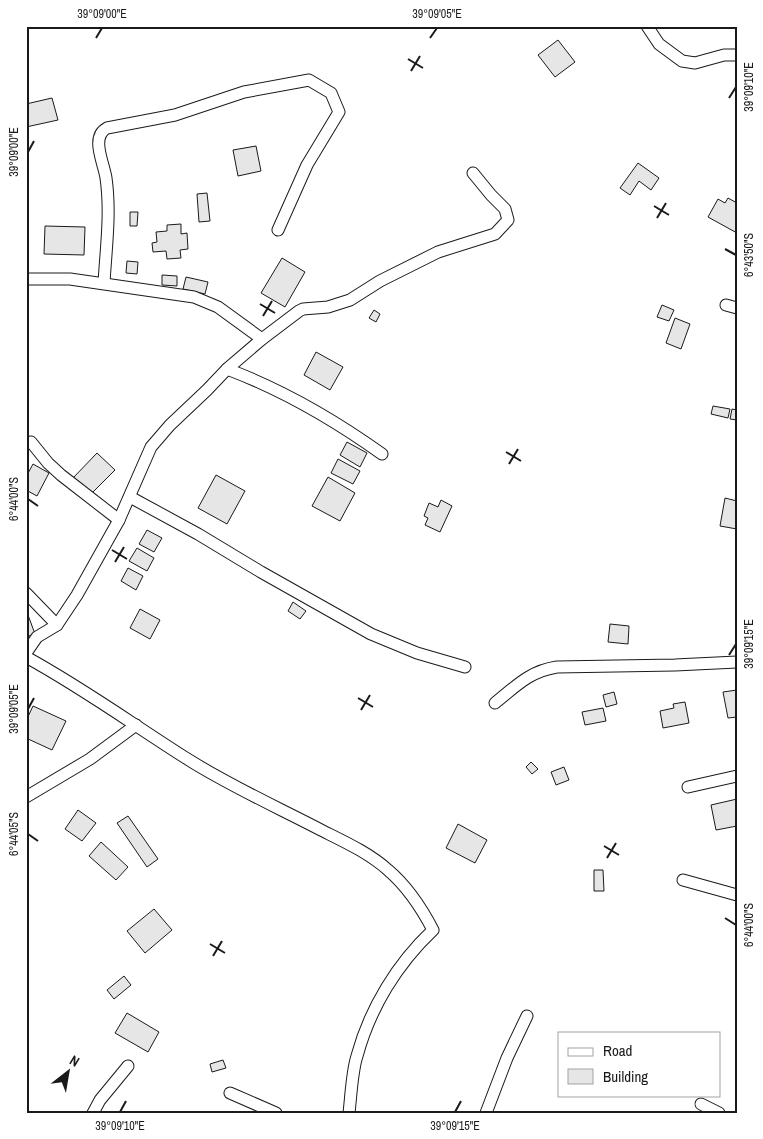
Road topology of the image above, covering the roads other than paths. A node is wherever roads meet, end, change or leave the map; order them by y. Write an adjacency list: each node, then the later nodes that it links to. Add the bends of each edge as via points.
1 (647, 26): 2 (street, via 659,44 682,61 695,63)
2 (737, 55)
3 (473, 174): 7 (street, via 506,209 508,220 495,234 438,252 350,300 328,307 303,309)
4 (278, 230): 6 (street, via 307,165 338,112 330,93 309,80 244,92 175,115 101,131 99,148 107,179 109,214)
5 (26, 279): 6 (street)
6 (104, 283): 7 (street, via 210,302)
7 (262, 339): 8 (street)
8 (227, 369): 10 (street, via 304,404); 11 (street, via 151,447)
9 (30, 442): 12 (street, via 48,463)
10 (382, 454)
11 (130, 497): 12 (street); 18 (street, via 371,634)
12 (119, 520): 14 (street)
13 (26, 593): 14 (street)
14 (57, 625): 15 (street, via 38,637)
15 (26, 653)
16 (26, 657): 20 (street, via 57,673)
17 (737, 662): 19 (street, via 542,669)
18 (465, 668)
19 (495, 703)
20 (136, 725): 23 (street, via 90,759); 32 (street, via 190,761 359,850 388,869 421,906 433,930 414,948 380,997 356,1057)
21 (737, 776): 22 (street)
22 (688, 787)
23 (26, 797)
24 (683, 880): 25 (street)
25 (737, 895)
26 (527, 1016): 33 (street)
27 (128, 1066): 30 (street)
28 (230, 1093): 31 (street)
29 (701, 1104): 34 (street)
30 (93, 1113)
31 (276, 1113)
32 (349, 1113)
33 (486, 1113)
34 (720, 1113)

